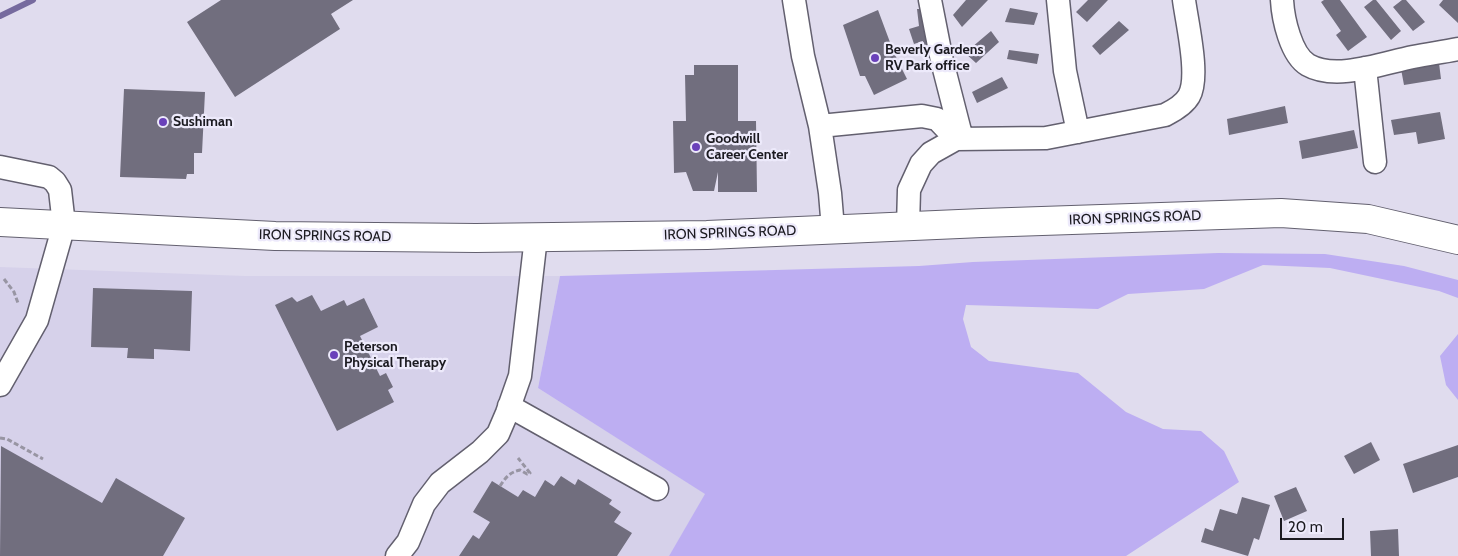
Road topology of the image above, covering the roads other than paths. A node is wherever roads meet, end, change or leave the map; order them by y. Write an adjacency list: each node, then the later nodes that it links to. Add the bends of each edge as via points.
1 (794, 0): 8 (street, via 803,56)
2 (930, 0): 10 (street)
3 (1058, 0): 9 (street, via 1065,71)
4 (1184, 0): 9 (street, via 1194,77 1189,96 1165,116)
5 (1282, 0): 7 (street, via 1291,41 1307,65 1325,72)
6 (1458, 49): 7 (street)
7 (1365, 68): 11 (street)
8 (820, 126): 10 (street, via 922,116 937,119); 16 (street)
9 (1078, 132): 10 (street, via 1046,138)
10 (959, 139): 15 (street, via 931,153 921,164 909,190)
11 (1375, 162)
12 (0, 167): 14 (street, via 49,177 55,182 60,190)
13 (0, 222): 14 (main road, IRON SPRINGS ROAD)
14 (64, 225): 17 (main road, IRON SPRINGS ROAD, via 275,236); 19 (street, via 37,320)
15 (908, 226): 16 (main road, IRON SPRINGS ROAD); 18 (main road, IRON SPRINGS ROAD, via 1281,213 1368,220)
16 (833, 229): 17 (main road, IRON SPRINGS ROAD, via 708,235)
17 (536, 237): 20 (street, via 520,376)
18 (1458, 240)
19 (0, 385)
20 (510, 406): 21 (street); 22 (street, via 498,434 440,483 424,504 408,542)
21 (658, 489)
22 (397, 556)

